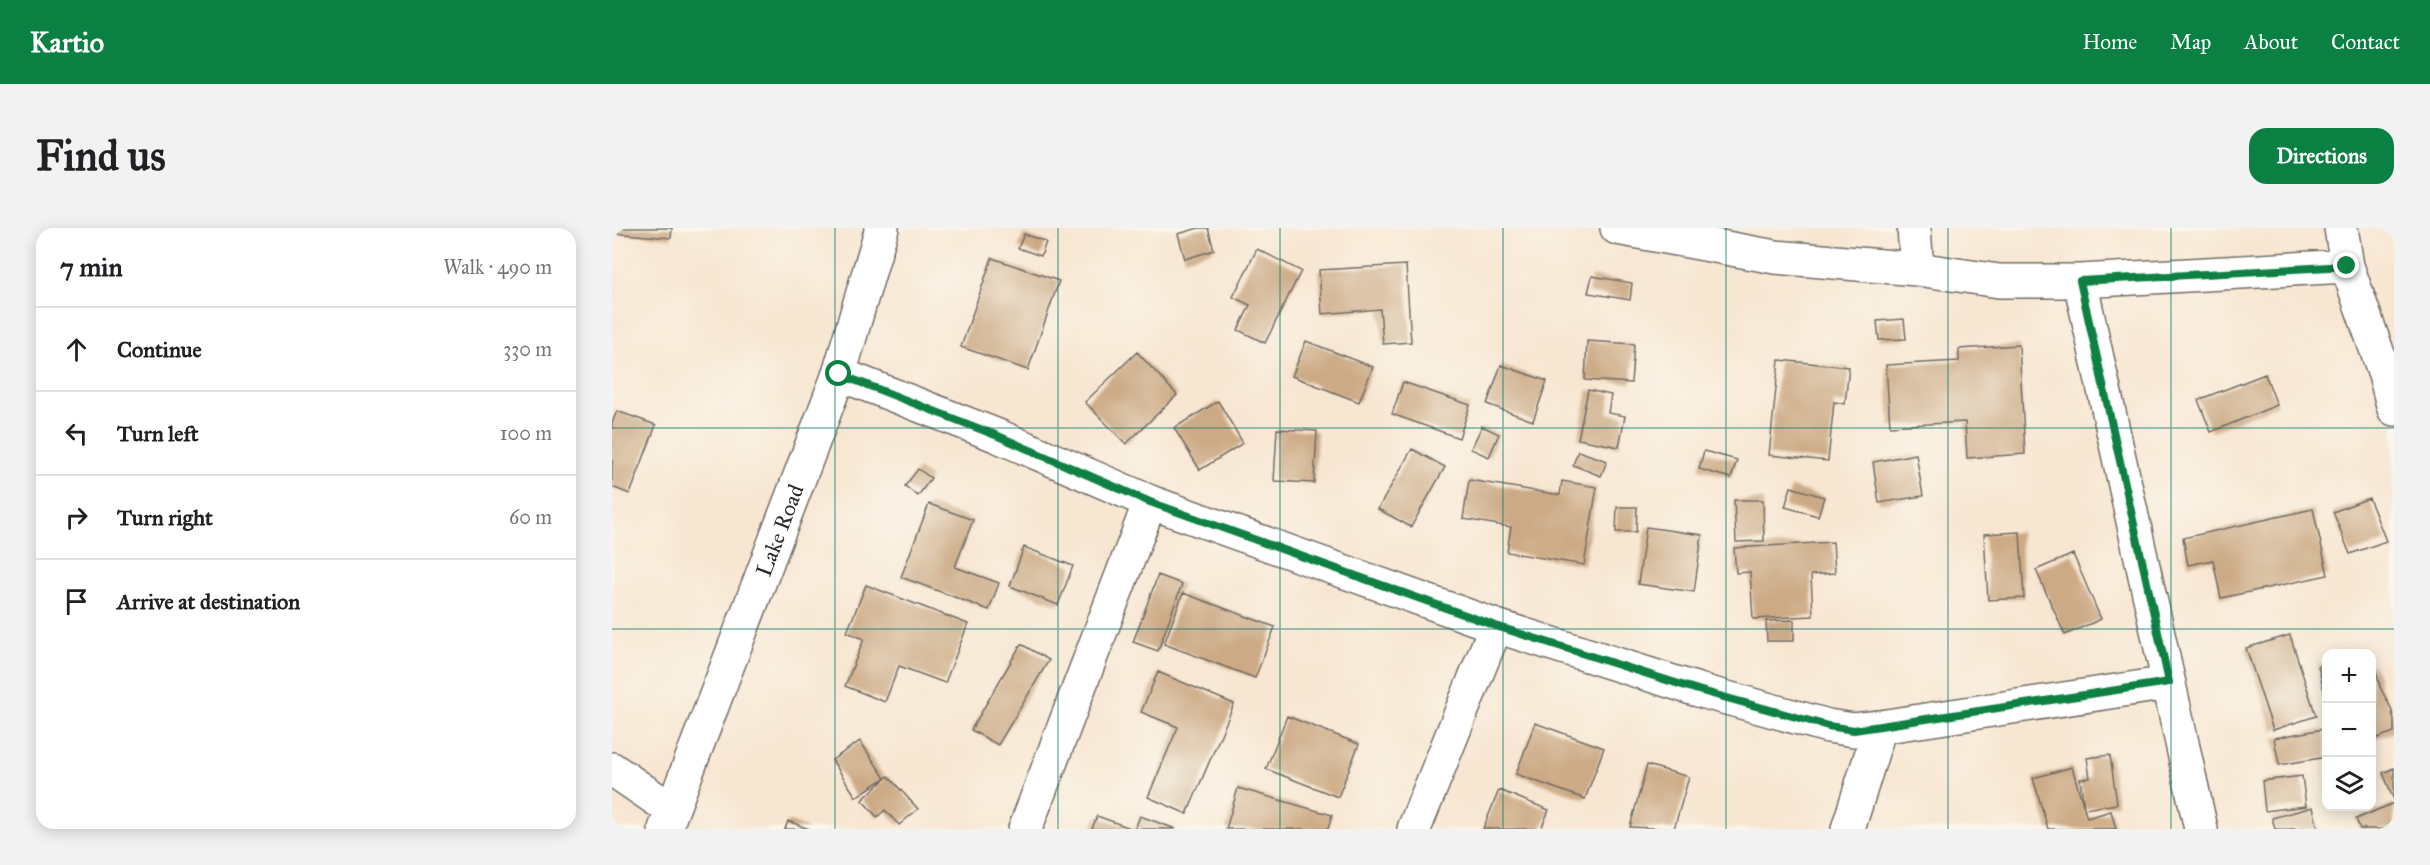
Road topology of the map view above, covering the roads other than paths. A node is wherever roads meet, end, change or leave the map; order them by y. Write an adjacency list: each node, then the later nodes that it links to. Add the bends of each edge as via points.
1 (882, 228): 9 (street, Lake Road)
2 (1617, 228): 6 (street, via 1774,257)
3 (1914, 228): 6 (street)
4 (2341, 228): 5 (street)
5 (2347, 266): 7 (street); 8 (street)
6 (1917, 269): 7 (street, via 1999,281)
7 (2080, 281): 13 (street)
8 (2390, 373): 10 (street)
9 (839, 374): 11 (street, via 998,436); 16 (street, Lake Road)
10 (2394, 409)
11 (1150, 502): 12 (street); 17 (street)
12 (1496, 626): 14 (street, via 1698,690 1828,726 1854,730); 18 (street)
13 (2169, 682): 14 (street); 20 (street)
14 (1880, 727): 19 (street)
15 (612, 769): 16 (street)
16 (669, 820)
17 (1025, 829)
18 (1414, 829)
19 (1848, 829)
20 (2201, 829)

